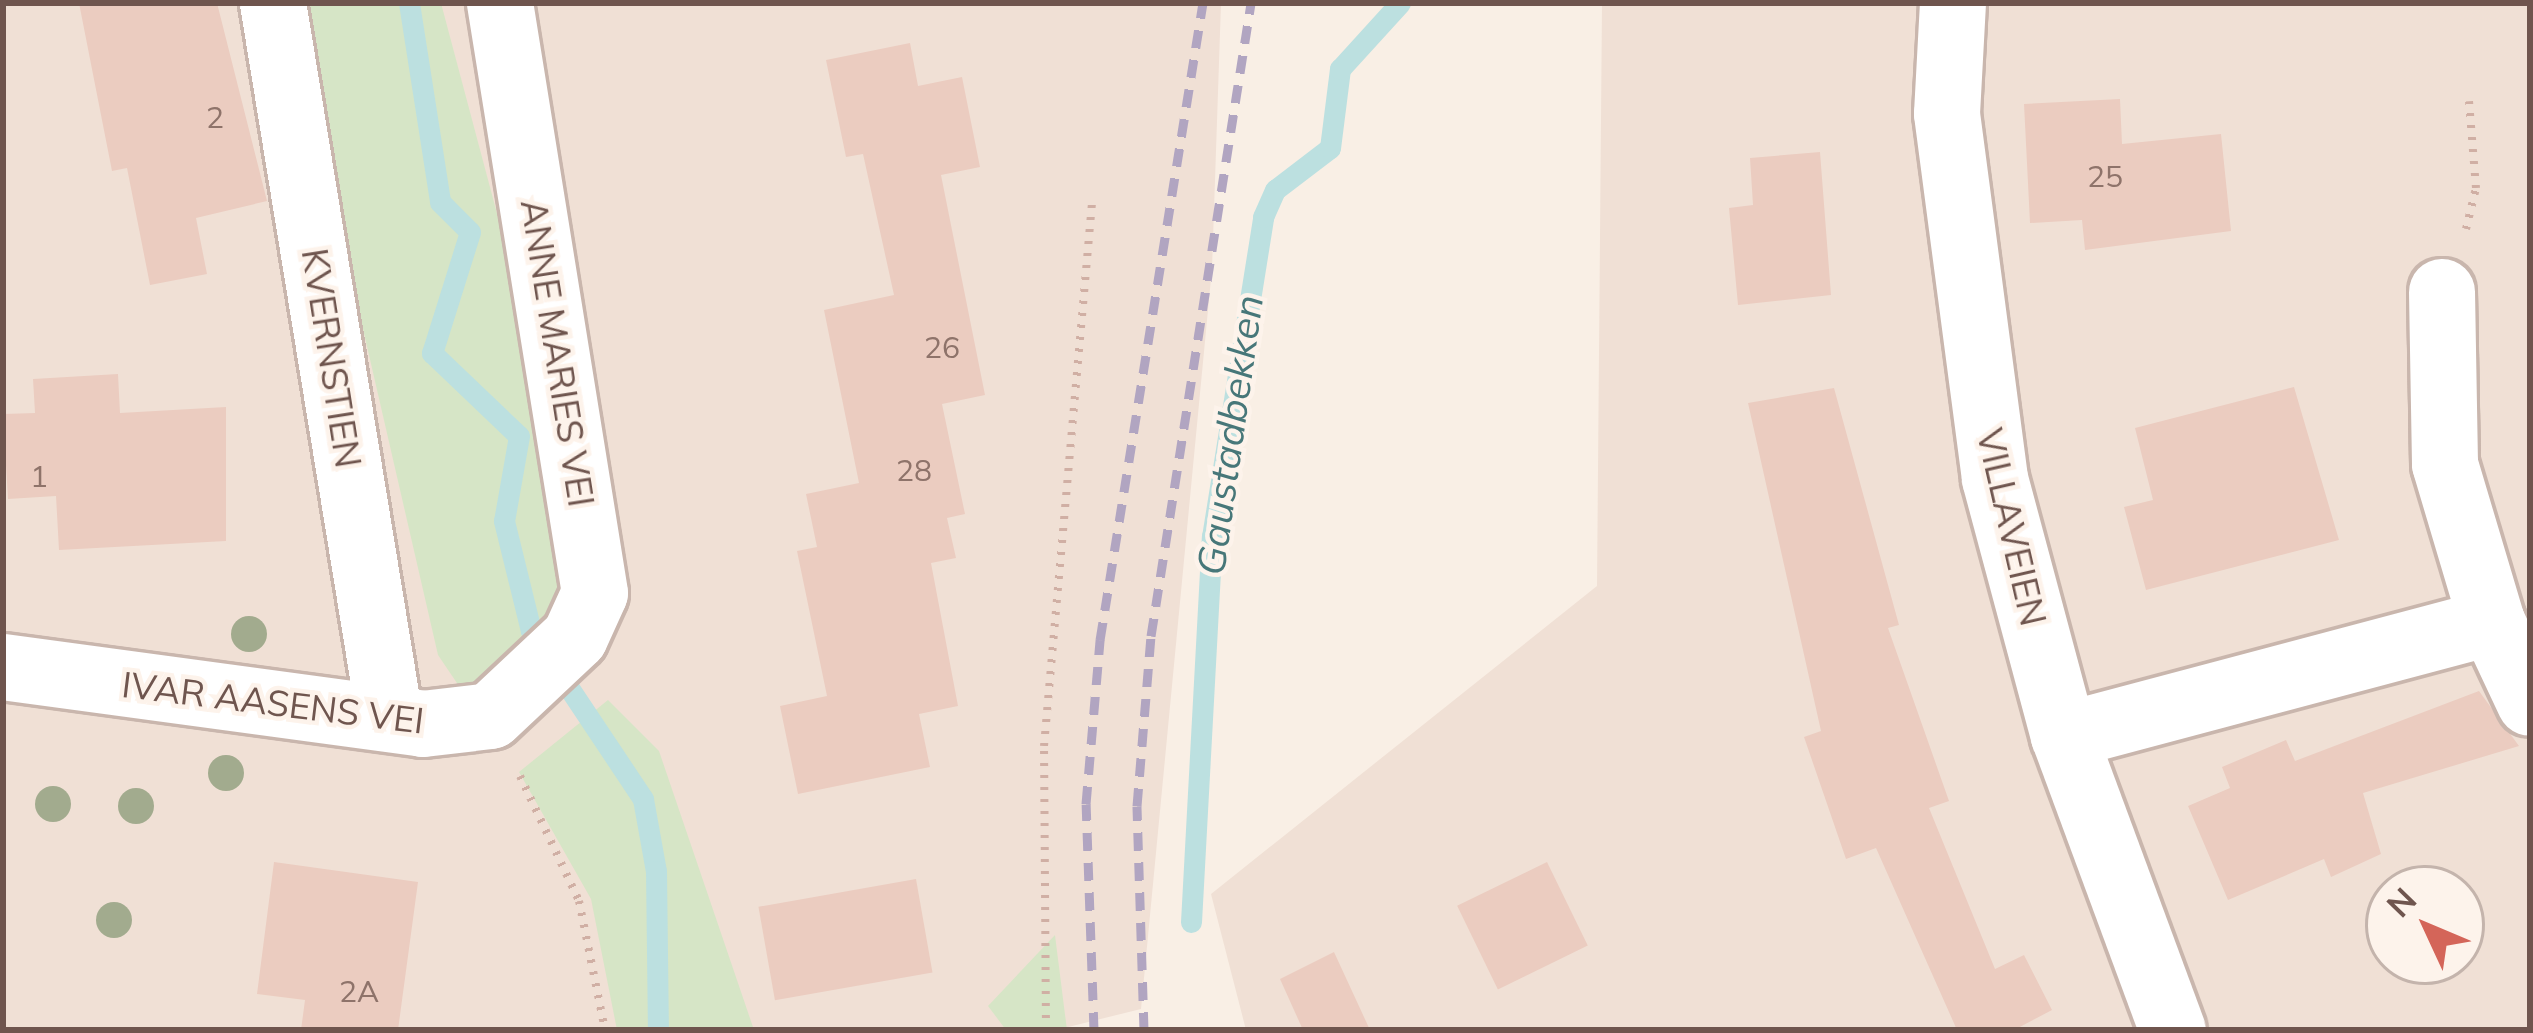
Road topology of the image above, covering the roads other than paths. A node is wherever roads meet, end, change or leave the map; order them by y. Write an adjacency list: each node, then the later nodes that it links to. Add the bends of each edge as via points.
1 (273, 3): 9 (street, KVERNSTIEN)
2 (500, 3): 7 (street, ANNE MARIES VEI, via 595,593 575,637)
3 (1953, 3): 10 (street, VILLAVEIEN, via 1948,114 1995,479)
4 (2442, 292): 5 (street, via 2445,464)
5 (2492, 622): 8 (street); 10 (street)
6 (3, 667): 9 (street, IVAR AASENS VEI, via 326,715)
7 (512, 701): 9 (street, IVAR AASENS VEI, via 423,724)
8 (2530, 703)
9 (389, 713)
10 (2064, 736): 11 (street, VILLAVEIEN)
11 (2173, 1030)

